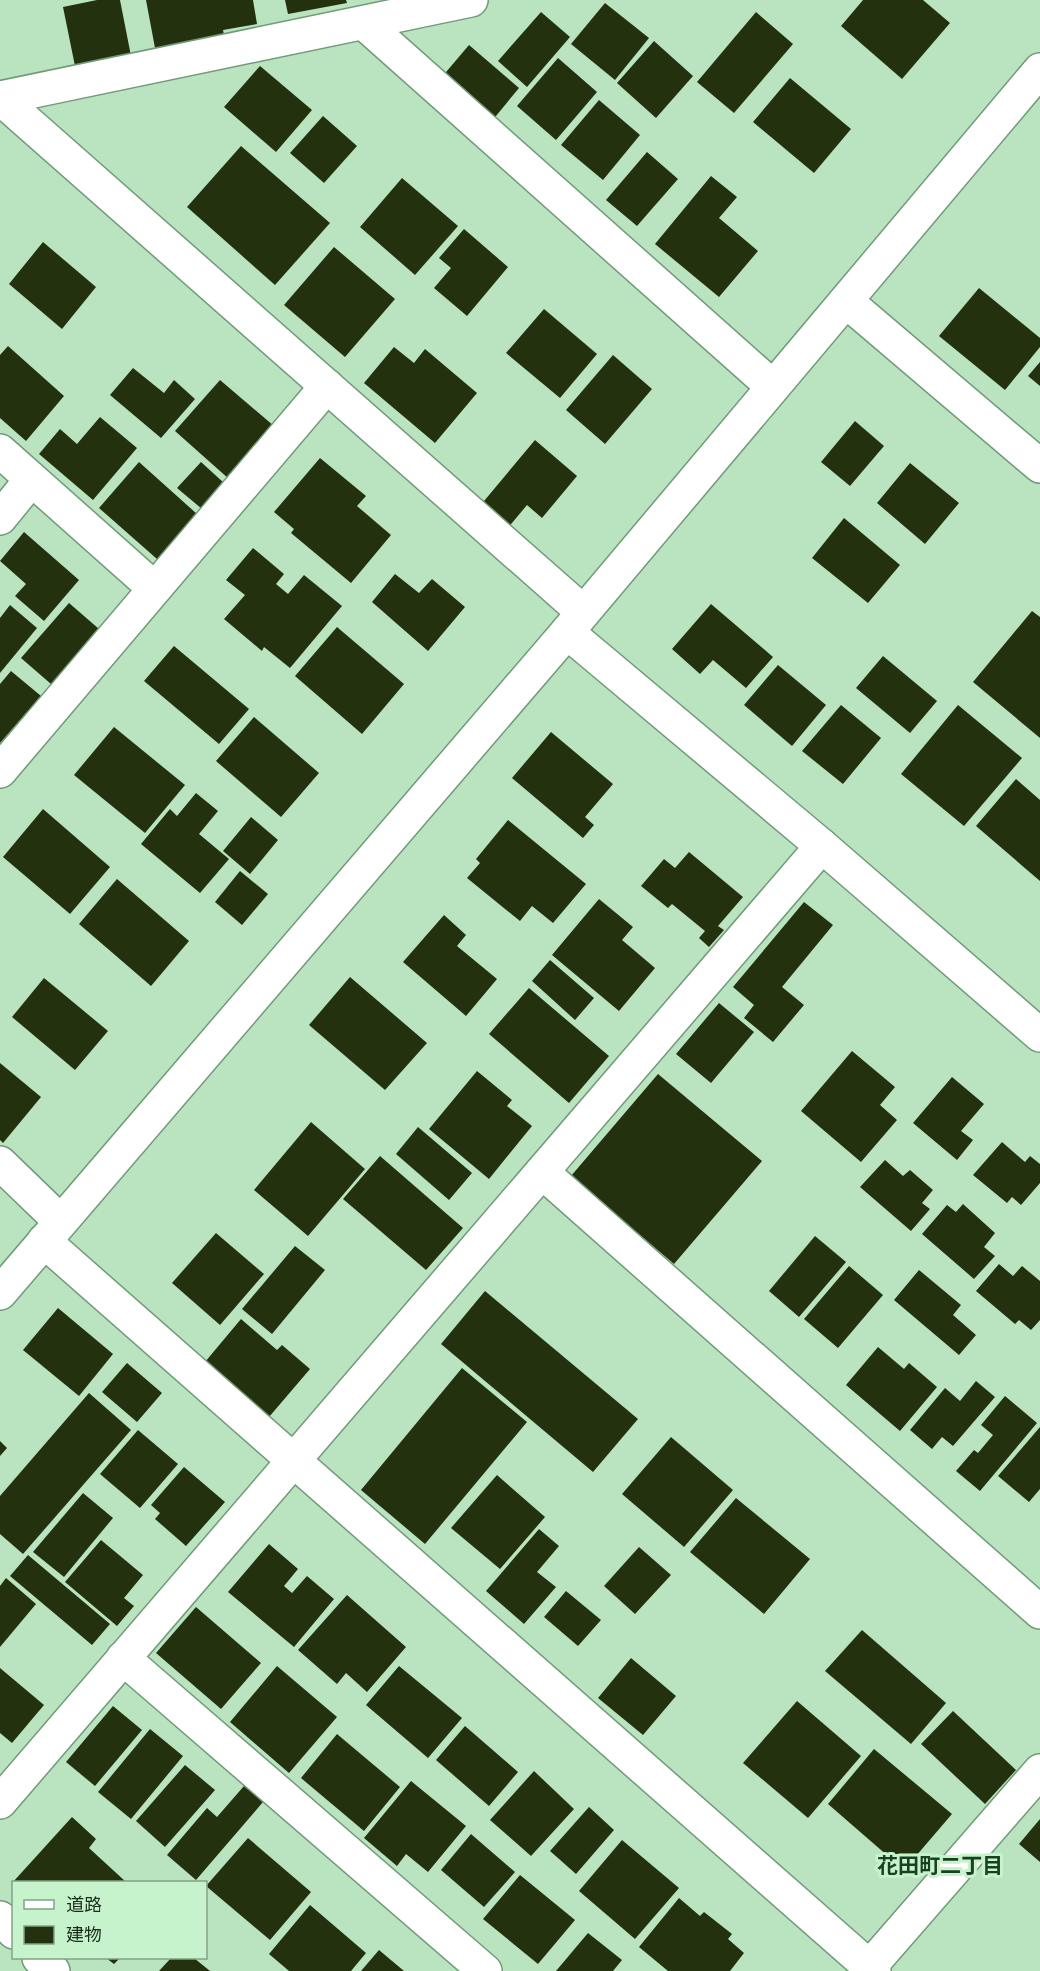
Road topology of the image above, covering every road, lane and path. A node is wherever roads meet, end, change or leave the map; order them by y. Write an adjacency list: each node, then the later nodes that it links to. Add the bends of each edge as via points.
1 (471, 0): 2 (street)
2 (365, 24): 4 (street); 7 (street)
3 (1040, 70): 5 (street)
4 (0, 98): 6 (street)
5 (846, 301): 7 (street); 9 (street)
6 (327, 386): 12 (street); 13 (street)
7 (773, 387): 13 (street)
8 (0, 451): 10 (street)
9 (1040, 466)
10 (32, 480): 11 (street); 12 (street)
11 (0, 518)
12 (154, 588): 14 (street)
13 (575, 622): 15 (street); 19 (street)
14 (0, 771)
15 (822, 846): 16 (street); 18 (street)
16 (1040, 1035)
17 (0, 1163): 19 (street)
18 (542, 1172): 21 (street); 22 (street)
19 (52, 1231): 20 (street); 21 (street)
20 (0, 1293)
21 (293, 1461): 23 (street); 29 (street)
22 (1040, 1612)
23 (123, 1658): 25 (street); 31 (street)
24 (1040, 1772): 29 (street)
25 (0, 1802)
26 (0, 1918): 27 (street)
27 (12, 1930)
28 (40, 1959): 30 (street)
29 (870, 1970)
30 (53, 1971)
31 (485, 1971)

